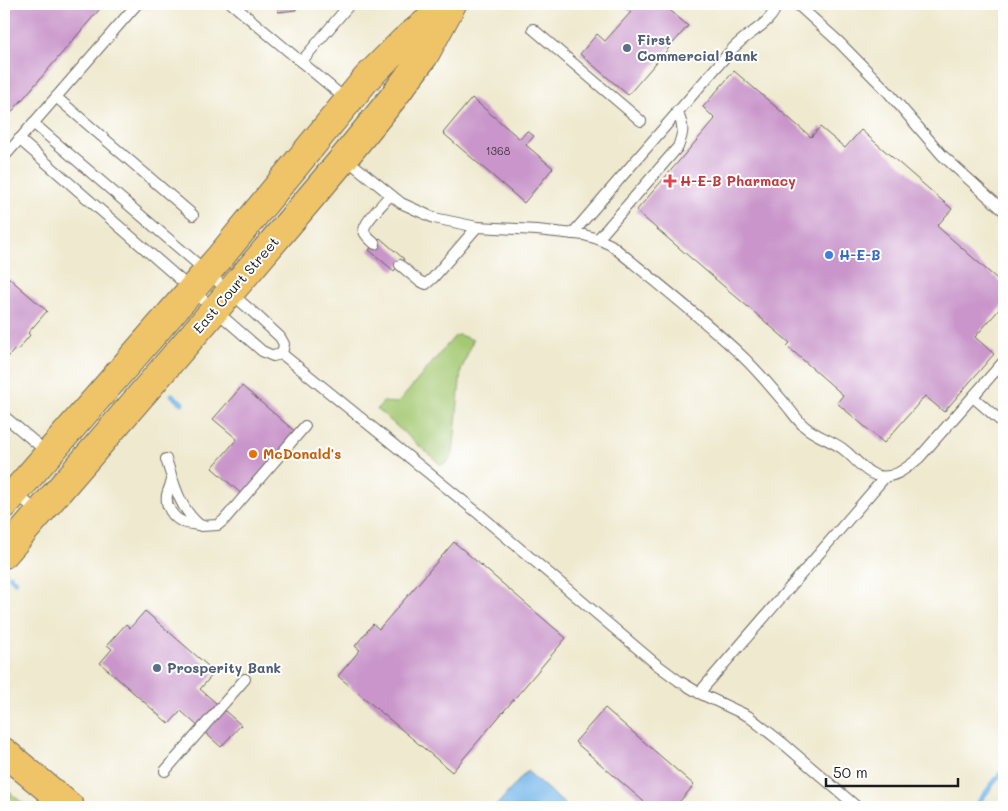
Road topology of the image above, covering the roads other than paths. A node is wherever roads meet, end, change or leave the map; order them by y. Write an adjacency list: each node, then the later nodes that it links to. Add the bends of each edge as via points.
1 (137, 4): 9 (lane)
2 (232, 4): 8 (lane)
3 (350, 4): 8 (lane)
4 (450, 4): 10 (main road, East Court Street, via 404,41); 16 (main road, East Court Street, via 424,56)
5 (777, 4): 11 (lane, via 766,22 740,42)
6 (797, 4): 18 (lane, via 888,92 942,154)
7 (533, 29): 12 (lane)
8 (301, 62): 10 (lane)
9 (56, 97): 13 (lane); 19 (lane)
10 (349, 102): 25 (main road, East Court Street)
11 (678, 111): 21 (lane); 22 (lane, via 683,134 678,147)
12 (641, 121)
13 (33, 123): 14 (lane); 25 (lane)
14 (19, 139): 15 (lane); 25 (lane)
15 (4, 157)
16 (344, 158): 17 (lane); 26 (main road, East Court Street)
17 (390, 195): 20 (lane, via 434,218); 23 (lane, via 364,228)
18 (1004, 210)
19 (193, 215)
20 (477, 227): 21 (lane); 24 (lane, via 426,284)
21 (572, 234): 22 (lane)
22 (598, 239): 35 (lane, via 611,245 709,325 756,369 804,426 843,449 866,470)
23 (375, 244)
24 (400, 265)
25 (199, 280): 26 (lane); 26 (lane); 33 (main road, East Court Street)
26 (222, 300): 27 (lane, via 262,351 273,356); 27 (lane, via 280,337 284,344); 37 (main road, East Court Street)
27 (282, 354): 40 (lane, via 656,664)
28 (1004, 361): 29 (lane)
29 (973, 397): 31 (lane); 35 (lane, via 919,458 902,472)
30 (5, 418): 33 (lane)
31 (1004, 424)
32 (305, 426): 34 (lane, via 218,525 201,526 187,512)
33 (49, 453): 36 (main road, East Court Street)
34 (166, 460)
35 (885, 477): 40 (lane)
36 (8, 493): 37 (lane)
37 (39, 513): 38 (main road, East Court Street)
38 (4, 554)
39 (245, 679): 42 (lane)
40 (699, 693): 44 (lane, via 748,716)
41 (4, 752): 43 (main road)
42 (165, 771)
43 (70, 807)
44 (857, 807)

